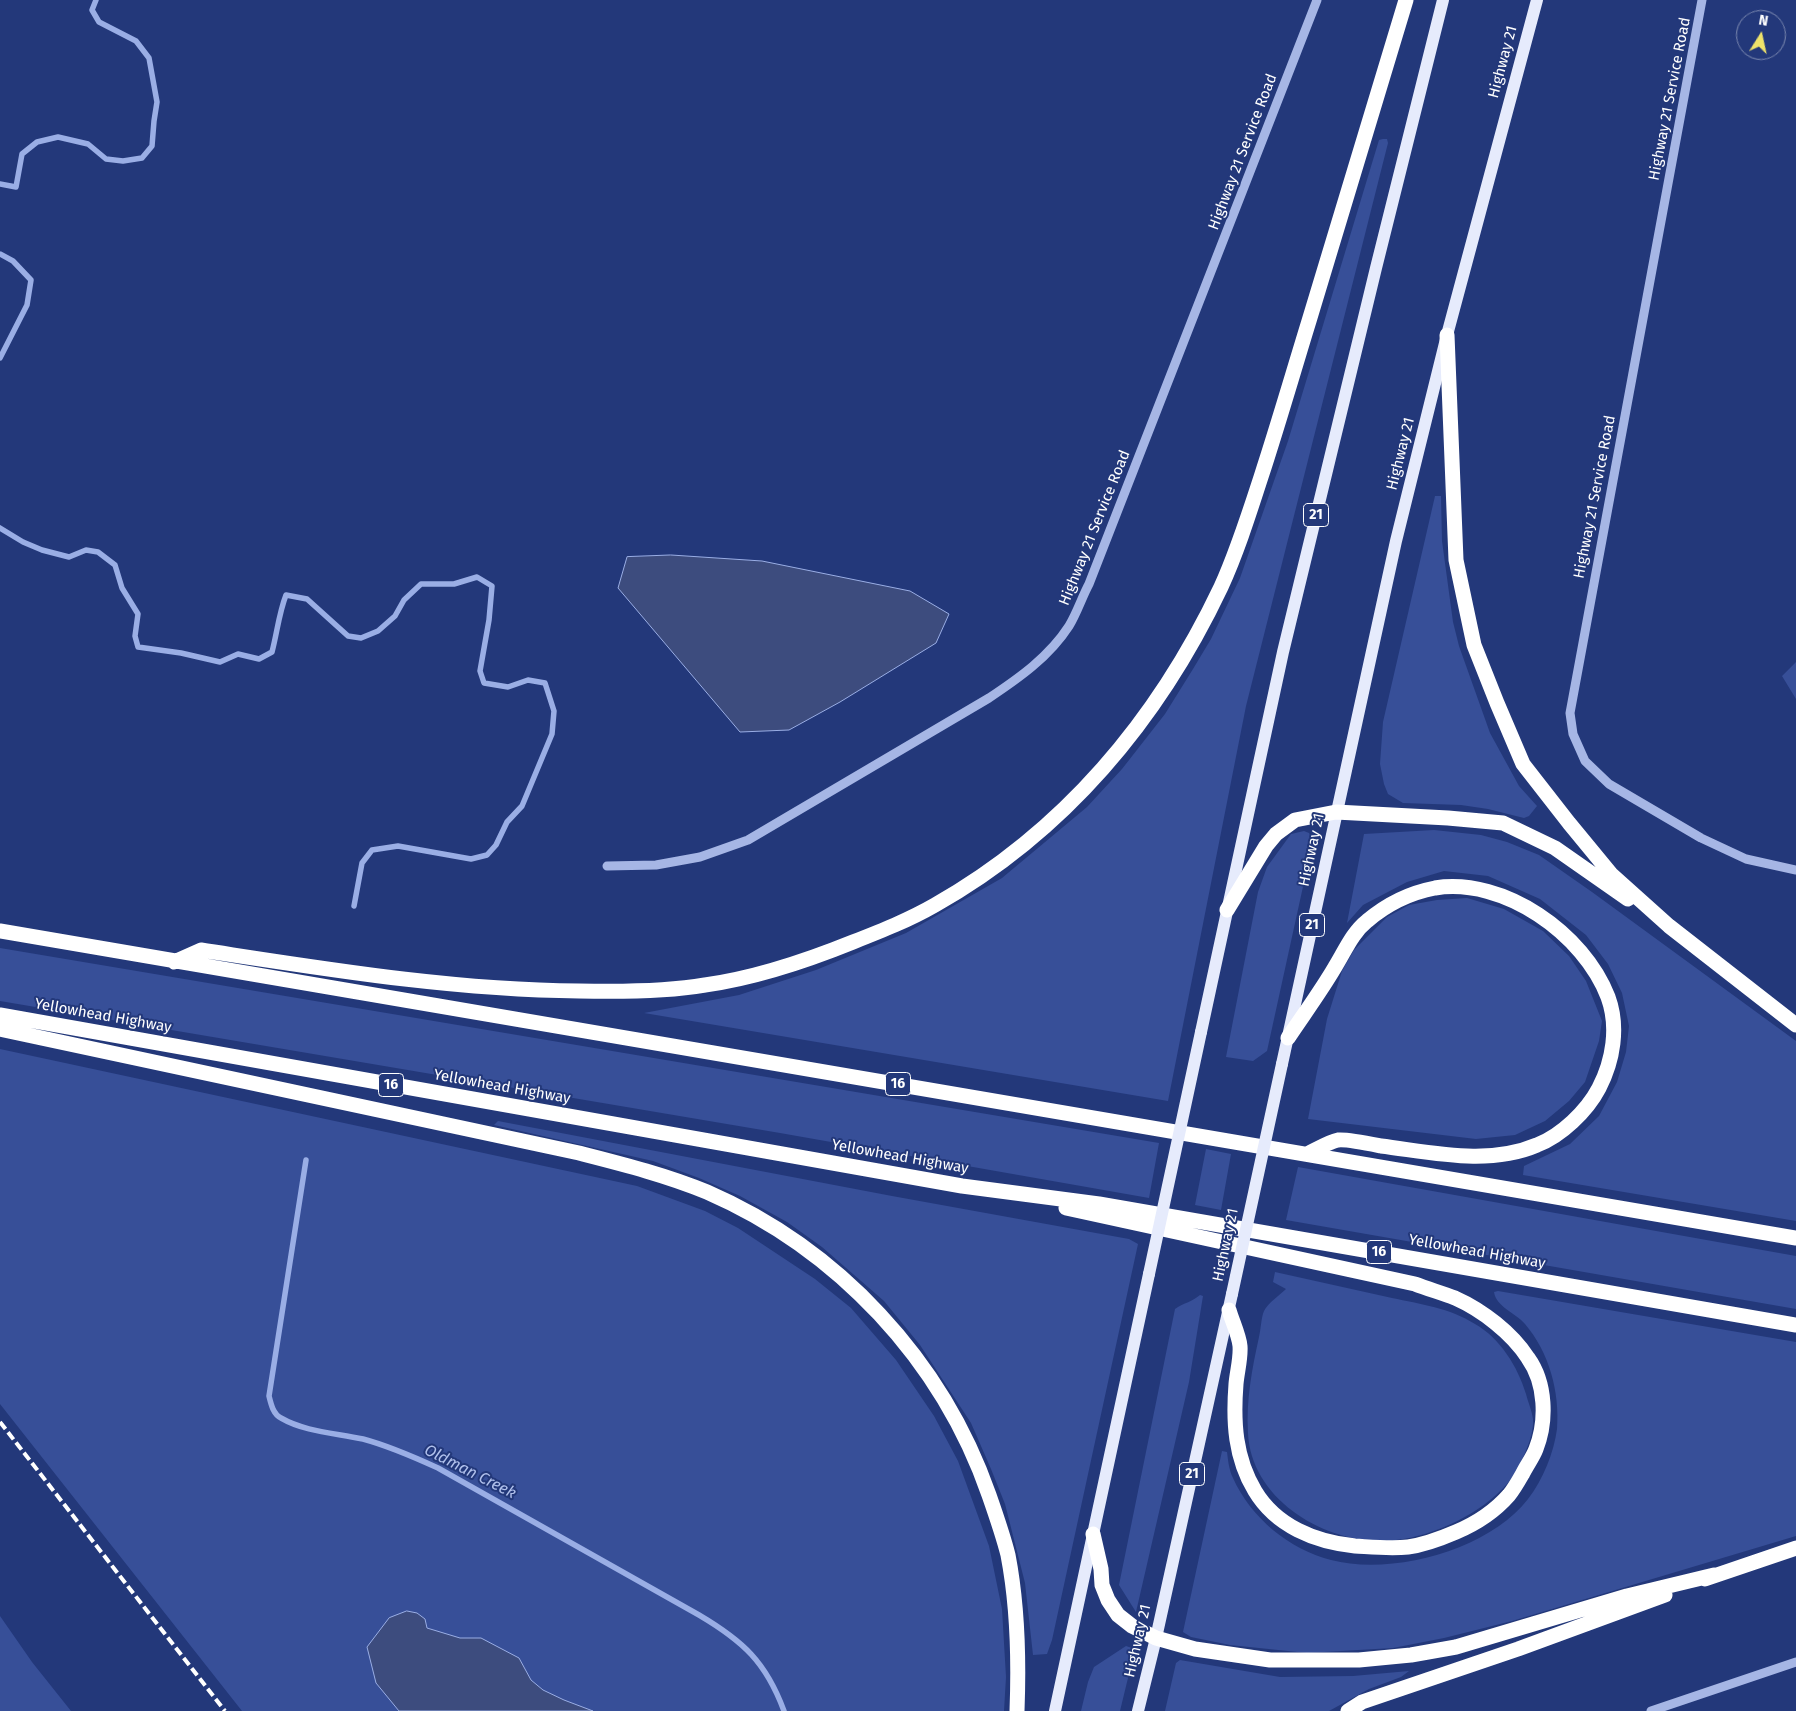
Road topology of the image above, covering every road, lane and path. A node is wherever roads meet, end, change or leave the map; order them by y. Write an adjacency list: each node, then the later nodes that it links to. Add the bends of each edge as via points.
1 (1317, 0): 8 (street, Highway 21 Service Road, via 1089,584 1069,626 1023,675 989,698 748,840 700,857 656,865)
2 (1406, 0): 13 (highway, via 1271,448 1222,585 1178,669 1145,716 1082,792 1022,847 967,886 897,924 805,960 705,985 609,992 497,988 411,981 201,950)
3 (1443, 0): 10 (main road, 21, via 1283,652)
4 (1537, 0): 6 (main road, Highway 21 / 21)
5 (1702, 0): 9 (street, Highway 21 Service Road, via 1570,713 1573,734 1585,761 1609,784 1746,859)
6 (1447, 335): 7 (main road, Highway 21 / 21, via 1396,541); 11 (highway, via 1456,560 1474,645 1523,764 1611,874)
7 (1336, 812): 10 (highway, via 1295,820 1276,834); 11 (highway, via 1503,823 1555,848); 17 (main road, Highway 21 / 21)
8 (607, 866)
9 (1796, 870)
10 (1227, 910): 23 (main road, 21, bridge)
11 (1669, 926): 15 (highway)
12 (0, 931): 13 (highway, 16)
13 (174, 962): 18 (highway, 16)
14 (0, 1015): 19 (highway, Yellowhead Highway / 16)
15 (1796, 1025)
16 (0, 1029): 28 (highway, via 579,1153 644,1170 707,1192 795,1241 836,1271 866,1299 912,1352 948,1406 975,1457 999,1522 1012,1581 1019,1665)
17 (1288, 1038): 18 (highway, via 1365,923 1405,896 1436,888 1487,891 1518,903 1565,935 1597,975 1608,998 1613,1020 1610,1063 1595,1096 1572,1122 1538,1145 1494,1155 1460,1156 1339,1140); 21 (main road, Highway 21 / 21, bridge)
18 (1307, 1154): 20 (highway, 16)
19 (962, 1186): 21 (highway, via 1415,1284 1456,1298 1484,1315 1528,1358 1540,1381 1544,1411 1536,1449 1509,1495 1482,1517 1456,1532 1409,1547 1339,1544 1304,1533 1283,1523 1269,1510 1244,1470 1236,1439 1234,1406 1240,1346); 22 (highway, Yellowhead Highway / 16, via 1099,1204)
20 (1796, 1238)
21 (1228, 1310): 26 (main road, Highway 21 / 21)
22 (1796, 1325)
23 (1093, 1534): 26 (highway, via 1102,1585 1108,1600 1118,1615); 29 (main road, 21)
24 (1796, 1548): 25 (highway)
25 (1714, 1575): 26 (highway, via 1627,1596 1456,1647 1411,1655 1358,1660 1270,1660 1195,1649); 31 (highway, via 1624,1611 1362,1702)
26 (1156, 1638): 30 (main road, Highway 21 / 21)
27 (1796, 1662): 32 (street)
28 (1017, 1711)
29 (1055, 1711)
30 (1138, 1711)
31 (1348, 1711)
32 (1651, 1711)

